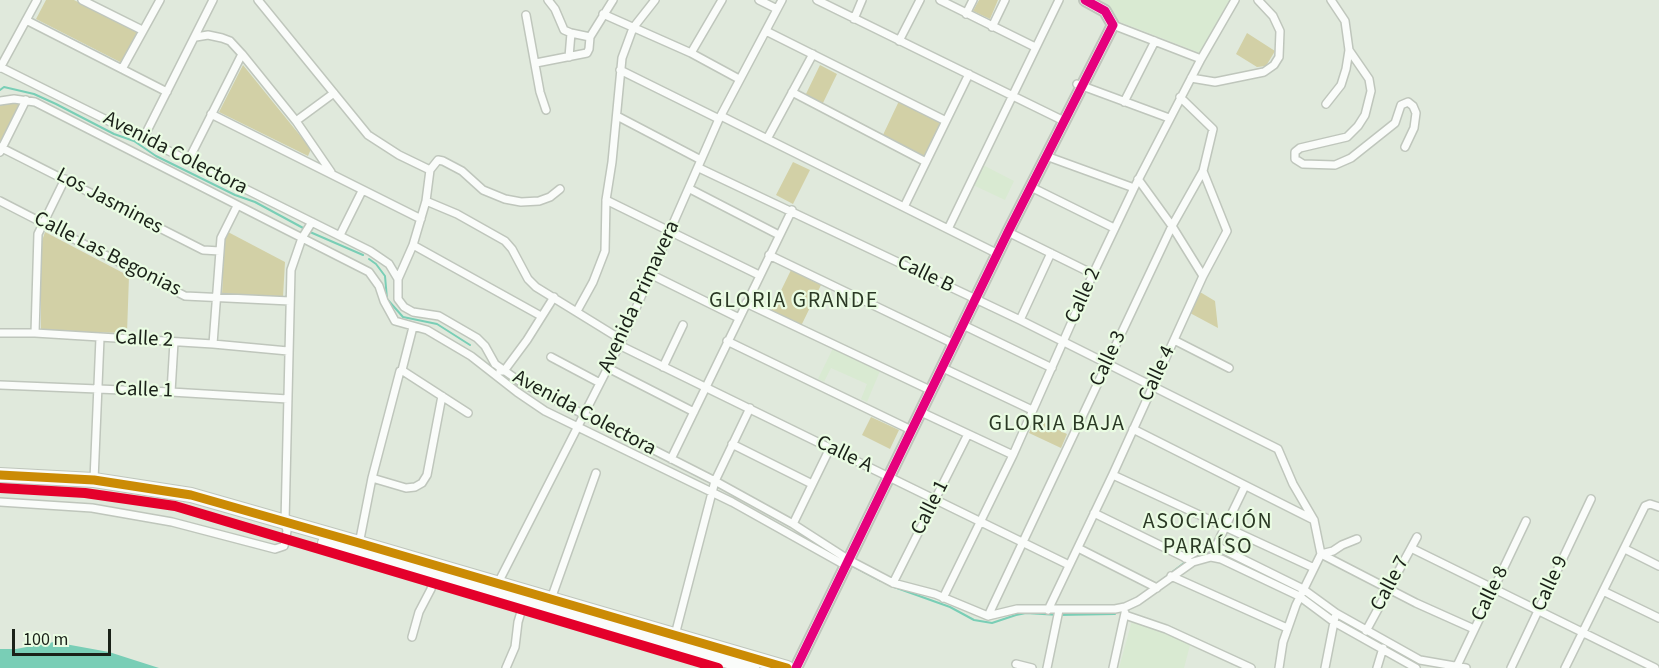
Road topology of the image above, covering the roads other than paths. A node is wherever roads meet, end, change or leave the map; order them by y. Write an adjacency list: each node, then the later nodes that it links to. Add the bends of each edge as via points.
1 (37, 0): 28 (street)
2 (82, 0): 32 (street)
3 (160, 0): 32 (street)
4 (213, 0): 35 (street)
5 (258, 0): 55 (street)
6 (548, 0): 34 (street, via 564,30)
7 (613, 0): 24 (street)
8 (655, 0): 31 (street)
9 (722, 0): 41 (street)
10 (759, 0): 23 (street)
11 (782, 0): 23 (street, Avenida Primavera)
12 (817, 0): 27 (street)
13 (862, 0): 27 (street)
14 (920, 0): 37 (street)
15 (940, 0): 25 (street)
16 (973, 0): 25 (street)
17 (1005, 0): 30 (street)
18 (1059, 0): 39 (street)
19 (1085, 0): 29 (street)
20 (1235, 0): 45 (street, Calle 2)
21 (1258, 0): 51 (street, via 1280,31 1279,57 1274,65 1263,72 1215,82)
22 (1331, 0): 40 (street, via 1345,21)
23 (777, 9): 33 (street, Avenida Primavera)
24 (603, 14): 31 (street); 36 (street)
25 (966, 14): 30 (street)
26 (526, 15): 46 (street)
27 (854, 18): 37 (street)
28 (26, 20): 47 (street); 48 (street)
29 (1111, 20): 38 (street); 53 (street)
30 (992, 27): 39 (street)
31 (633, 28): 41 (street); 49 (street)
32 (142, 30): 48 (street)
33 (766, 31): 43 (street); 52 (street, Avenida Primavera)
34 (571, 33): 36 (street); 44 (street)
35 (195, 37): 42 (street, via 222,38); 54 (street)
36 (590, 37): 44 (street, via 587,53)
37 (899, 41): 50 (street)
38 (1155, 41): 45 (street); 61 (street)
39 (1035, 47): 57 (street)
40 (1349, 50): 62 (street, via 1341,85); 73 (street, via 1369,79 1371,91 1365,115 1347,137 1300,148 1294,159 1303,164 1335,165 1351,158 1395,123 1401,105 1408,102 1416,113)
41 (691, 53): 52 (street)
42 (242, 54): 64 (street); 69 (street)
43 (813, 54): 56 (street); 70 (street)
44 (569, 57): 46 (street)
45 (1201, 58): 51 (street, Calle 2)
46 (536, 63): 63 (street)
47 (0, 68): 71 (street, Avenida Colectora)
48 (122, 69): 54 (street)
49 (620, 70): 65 (street); 66 (street)
50 (969, 74): 57 (street); 70 (street)
51 (1191, 78): 58 (street, Calle 2)
52 (740, 79): 66 (street, Avenida Primavera)
53 (1079, 86): 61 (street); 68 (street)
54 (167, 92): 71 (street)
55 (334, 93): 69 (street); 79 (street, via 368,135)
56 (792, 93): 72 (street); 77 (street)
57 (1012, 96): 68 (street); 100 (street)
58 (1180, 97): 67 (street, Calle 2); 80 (street, Calle 3, via 1213,129)
59 (26, 100): 60 (street); 74 (street); 92 (street, Avenida Colectora)
60 (0, 101)
61 (1124, 102): 67 (street)
62 (1326, 104)
63 (546, 110)
64 (212, 114): 76 (street); 81 (street)
65 (617, 116): 78 (street, Calle B); 89 (street)
66 (720, 117): 72 (street); 78 (street, Avenida Primavera)
67 (1169, 118): 83 (street, Calle 2)
68 (1061, 120): 75 (street); 108 (street)
69 (296, 121): 81 (street)
70 (946, 121): 77 (street)
71 (144, 137): 76 (street, Avenida Colectora)
72 (767, 139): 93 (street)
73 (1405, 147)
74 (1, 149): 82 (street, Los Jasmines)
75 (1046, 156): 84 (street); 85 (street)
76 (188, 161): 96 (street, Avenida Colectora)
77 (926, 162): 93 (street)
78 (700, 164): 87 (street, Avenida Primavera); 94 (street, Calle B)
79 (430, 170): 86 (street, via 438,160 444,161 494,196 521,202 550,197); 91 (street)
80 (1203, 171): 98 (street, Calle 3); 114 (street, Calle 4, via 1226,227)
81 (333, 174): 88 (street)
82 (65, 179): 97 (street); 107 (street, Los Jasmines, via 203,250)
83 (1138, 179): 85 (street, Calle 2); 98 (street)
84 (1030, 187): 99 (street); 102 (street)
85 (1134, 188): 99 (street, Calle 2)
86 (560, 189)
87 (690, 189): 101 (street, Avenida Primavera); 104 (street)
88 (362, 191): 95 (street); 103 (street)
89 (606, 200): 101 (street); 121 (street, via 604,251)
90 (0, 201): 97 (street, Calle Las Begonias)
91 (426, 201): 95 (street); 117 (street, Calle A, via 506,241 528,279)
92 (237, 206): 105 (street, Avenida Colectora); 107 (street, via 224,230)
93 (904, 207): 100 (street)
94 (792, 210): 104 (street); 118 (street, Calle B)
95 (421, 219): 106 (street)
96 (312, 222): 103 (street, Avenida Colectora); 105 (street)
97 (42, 223): 116 (street, Calle Las Begonias, via 174,292); 129 (street, via 36,242)
98 (1172, 226): 114 (street); 140 (street, Calle 3)
99 (1114, 228): 112 (street, Calle 2)
100 (948, 230): 108 (street)
101 (670, 231): 111 (street, Avenida Primavera); 113 (street)
102 (1008, 232): 108 (street); 109 (street)
103 (340, 235): 115 (street, Avenida Colectora, via 389,264)
104 (779, 235): 110 (street)
105 (302, 238): 119 (street, via 291,270); 127 (street, Avenida Colectora, via 369,272 395,321)
106 (413, 245): 115 (street); 122 (street)
107 (220, 251): 116 (street)
108 (996, 253): 118 (street)
109 (1051, 253): 112 (street); 124 (street)
110 (769, 255): 113 (street); 135 (street)
111 (650, 274): 123 (street); 134 (street, Avenida Primavera)
112 (1093, 274): 136 (street, Calle 2)
113 (759, 275): 120 (street)
114 (1203, 276): 131 (street, Calle 4)
115 (398, 279): 148 (street, Avenida Colectora, via 398,299 404,307 439,316 477,338)
116 (216, 297): 119 (street, Calle Las Begonias); 137 (street)
117 (554, 297): 121 (street, Calle A); 122 (street)
118 (974, 298): 124 (street, Calle B); 126 (street); 135 (street)
119 (290, 302): 138 (street)
120 (746, 303): 123 (street); 154 (street)
121 (577, 311): 134 (street, Calle A)
122 (542, 316): 148 (street)
123 (739, 318): 132 (street)
124 (1020, 320): 136 (street, Calle B)
125 (683, 325): 141 (street)
126 (963, 325): 143 (street); 144 (street)
127 (413, 327): 146 (street, Avenida Colectora, via 427,330); 147 (street)
128 (0, 333): 129 (street, Calle 2)
129 (35, 333): 130 (street, Calle 2)
130 (100, 338): 133 (street, Calle 2); 153 (street)
131 (1174, 340): 145 (street); 151 (street, Calle 4)
132 (727, 341): 152 (street); 165 (street)
133 (174, 342): 137 (street, Calle 2); 155 (street)
134 (621, 342): 141 (street, Calle A); 142 (street, Avenida Primavera)
135 (950, 342): 154 (street)
136 (1064, 342): 140 (street, Calle B); 144 (street, Calle 2)
137 (213, 344): 138 (street, Calle 2)
138 (288, 351): 157 (street)
139 (551, 357): 149 (street)
140 (1107, 363): 151 (street, Calle B); 196 (street, Calle 3)
141 (663, 367): 152 (street, Calle A)
142 (608, 368): 149 (street, Avenida Primavera); 160 (street)
143 (943, 368): 154 (street); 159 (street)
144 (1052, 368): 159 (street, Calle 2)
145 (1229, 368)
146 (486, 369): 148 (street); 164 (street, Avenida Colectora, via 545,411)
147 (402, 370): 156 (street); 176 (street)
148 (504, 371): 163 (street, Avenida Colectora)
149 (600, 383): 163 (street, Avenida Primavera)
150 (0, 385): 153 (street, Calle 1)
151 (1152, 385): 166 (street, Calle 4); 188 (street, Calle B, via 1278,449)
152 (707, 388): 158 (street, Calle A); 160 (street)
153 (98, 389): 155 (street, Calle 1); 179 (street)
154 (929, 390): 161 (street); 165 (street)
155 (171, 392): 157 (street, Calle 1)
156 (442, 396): 162 (street); 176 (street, via 427,475 422,483 406,488)
157 (288, 399): 192 (street)
158 (750, 408): 168 (street); 169 (street, Calle A)
159 (1032, 410): 170 (street, Calle 2)
160 (694, 411): 171 (street)
161 (921, 412): 167 (street); 175 (street)
162 (468, 413)
163 (584, 416): 164 (street, Avenida Primavera); 171 (street, Avenida Colectora)
164 (578, 426): 182 (street, Avenida Colectora); 213 (street, Avenida Primavera)
165 (908, 428): 175 (street)
166 (1133, 429): 174 (street, Calle 4); 181 (street)
167 (968, 434): 170 (street); 183 (street, Calle 1)
168 (732, 444): 177 (street); 180 (street)
169 (830, 448): 175 (street, Calle A); 180 (street)
170 (1013, 455): 189 (street, Calle 2)
171 (671, 459): 177 (street, Avenida Colectora)
172 (596, 473): 219 (street)
173 (0, 475): 179 (highway)
174 (1113, 475): 187 (street, Calle 4); 193 (street)
175 (886, 476): 183 (street, Calle A); 204 (street)
176 (372, 478): 198 (street)
177 (715, 481): 182 (street); 191 (street, Avenida Colectora)
178 (0, 483): 179 (highway)
179 (100, 483): 192 (highway)
180 (812, 484): 191 (street)
181 (1245, 486): 188 (street); 193 (street)
182 (712, 493): 204 (street, Avenida Colectora); 233 (street)
183 (935, 499): 189 (street, Calle A); 211 (street, Calle 1)
184 (1591, 499): 224 (street, Calle 9)
185 (0, 502): 192 (street, via 92,508 172,522 275,549 284,546)
186 (1659, 507): 201 (street, via 1645,506)
187 (1094, 513): 199 (street, Calle 4); 203 (street)
188 (1314, 520): 202 (street)
189 (982, 521): 196 (street, Calle A); 218 (street, Calle 2)
190 (1526, 521): 212 (street, Calle 8)
191 (793, 524): 204 (street, Avenida Colectora)
192 (286, 526): 198 (highway)
193 (1225, 527): 197 (street); 208 (street)
194 (1417, 537): 200 (street, Calle 7)
195 (1357, 539): 202 (street)
196 (1023, 542): 206 (street, Calle A); 226 (street, Calle 3)
197 (1216, 546): 203 (street); 217 (street)
198 (358, 547): 209 (highway); 213 (highway)
199 (1078, 548): 206 (street, Calle 4); 214 (street)
200 (1411, 548): 212 (street); 215 (street, Calle 7)
201 (1625, 549): 207 (street); 216 (street)
202 (1321, 554): 208 (street); 215 (street)
203 (1185, 558): 205 (street)
204 (845, 560): 211 (street, Avenida Colectora); 241 (street); 242 (street)
205 (1193, 562): 210 (street); 217 (street, via 1210,556 1221,559)
206 (1069, 565): 221 (street, Calle 4)
207 (1659, 566)
208 (1314, 568): 217 (street)
209 (434, 574): 213 (highway); 234 (street)
210 (1171, 576): 214 (street); 229 (street)
211 (893, 583): 218 (street, Avenida Colectora)
212 (1494, 587): 224 (street); 230 (street, Calle 8)
213 (496, 588): 219 (highway); 220 (highway)
214 (1157, 588): 223 (street)
215 (1389, 589): 230 (street); 231 (street, Calle 7)
216 (1604, 591): 227 (street); 232 (street)
217 (1301, 592): 225 (street); 228 (street); 229 (street)
218 (943, 598): 226 (street, Avenida Colectora)
219 (551, 599): 233 (highway)
220 (524, 602): 239 (street, via 515,647); 240 (highway)
221 (1048, 610): 222 (street); 226 (street, via 1017,609)
222 (1059, 610): 223 (street); 244 (street)
223 (1125, 611): 245 (street); 246 (street)
224 (1538, 611): 232 (street); 252 (street, Calle 9)
225 (1336, 613): 228 (street); 231 (street)
226 (988, 616)
227 (1659, 618)
228 (1334, 622): 236 (street); 248 (street)
229 (1287, 628): 247 (street)
230 (1474, 628): 238 (street, Calle 8)
231 (1366, 631): 235 (street)
232 (1582, 633): 253 (street); 254 (street)
233 (675, 635): 241 (highway)
234 (412, 637)
235 (1385, 642): 236 (street); 238 (street, via 1420,660)
236 (1382, 650): 249 (street); 250 (street)
237 (1016, 664): 243 (street)
238 (1456, 667): 251 (street)
239 (506, 668)
240 (752, 668)
241 (788, 668)
242 (796, 668)
243 (1032, 668)
244 (1047, 668)
245 (1113, 668)
246 (1251, 668)
247 (1279, 668)
248 (1325, 668)
249 (1377, 668)
250 (1416, 668)
251 (1466, 668)
252 (1511, 668)
253 (1565, 668)
254 (1655, 668)

